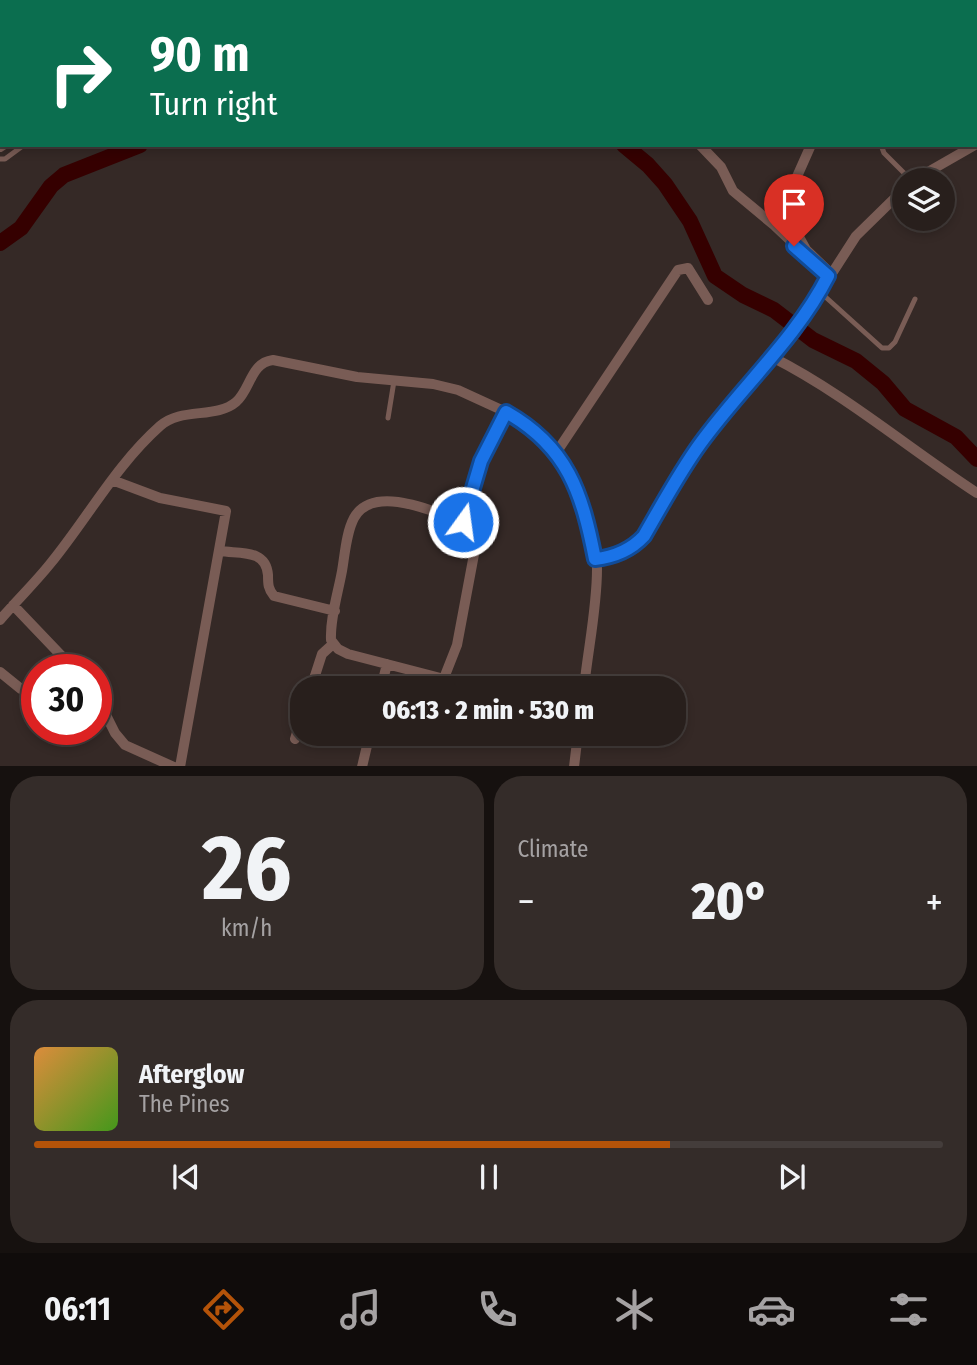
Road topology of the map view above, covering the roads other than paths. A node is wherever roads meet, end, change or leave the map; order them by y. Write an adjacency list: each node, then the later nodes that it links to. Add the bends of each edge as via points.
1 (21, 147): 6 (lane)
2 (702, 147): 11 (street, via 721,167 733,191)
3 (810, 147): 11 (street)
4 (882, 147): 7 (lane)
5 (971, 147): 8 (street)
6 (0, 159)
7 (900, 168)
8 (934, 168)
9 (892, 200): 12 (street, via 865,225)
10 (792, 219): 12 (lane)
11 (775, 226): 12 (street)
12 (830, 274): 13 (street)
13 (820, 292): 14 (lane, via 881,348 894,342); 16 (street)
14 (915, 299)
15 (708, 300): 20 (street, via 688,268 678,270)
16 (772, 357): 22 (street, via 833,390); 25 (street, via 700,444 644,536 628,549)
17 (394, 380): 18 (street, via 458,390); 19 (lane); 21 (street, via 264,361 238,400 229,407 164,423)
18 (506, 412): 20 (street); 23 (street, via 477,474)
19 (388, 418)
20 (556, 453): 25 (street, via 581,496)
21 (112, 481): 24 (street, via 160,498 226,511); 26 (street, via 50,565)
22 (977, 493)
23 (463, 522): 27 (street, via 418,505 368,504 353,520); 36 (street, via 478,533 457,645)
24 (220, 551): 27 (street, via 264,559 268,589 274,596); 43 (street)
25 (595, 559): 37 (street)
26 (13, 605): 28 (street); 30 (street)
27 (334, 611): 29 (street)
28 (0, 620)
29 (334, 644): 31 (street, via 348,654); 33 (street, via 322,654)
30 (60, 654)
31 (387, 664): 34 (street); 35 (street)
32 (0, 672): 38 (street)
33 (315, 676)
34 (384, 676)
35 (436, 676)
36 (445, 676)
37 (585, 676)
38 (21, 688)
39 (112, 727): 42 (street, via 125,745)
40 (367, 746): 44 (street)
41 (576, 746): 45 (street)
42 (174, 766)
43 (180, 766)
44 (362, 766)
45 (574, 766)

